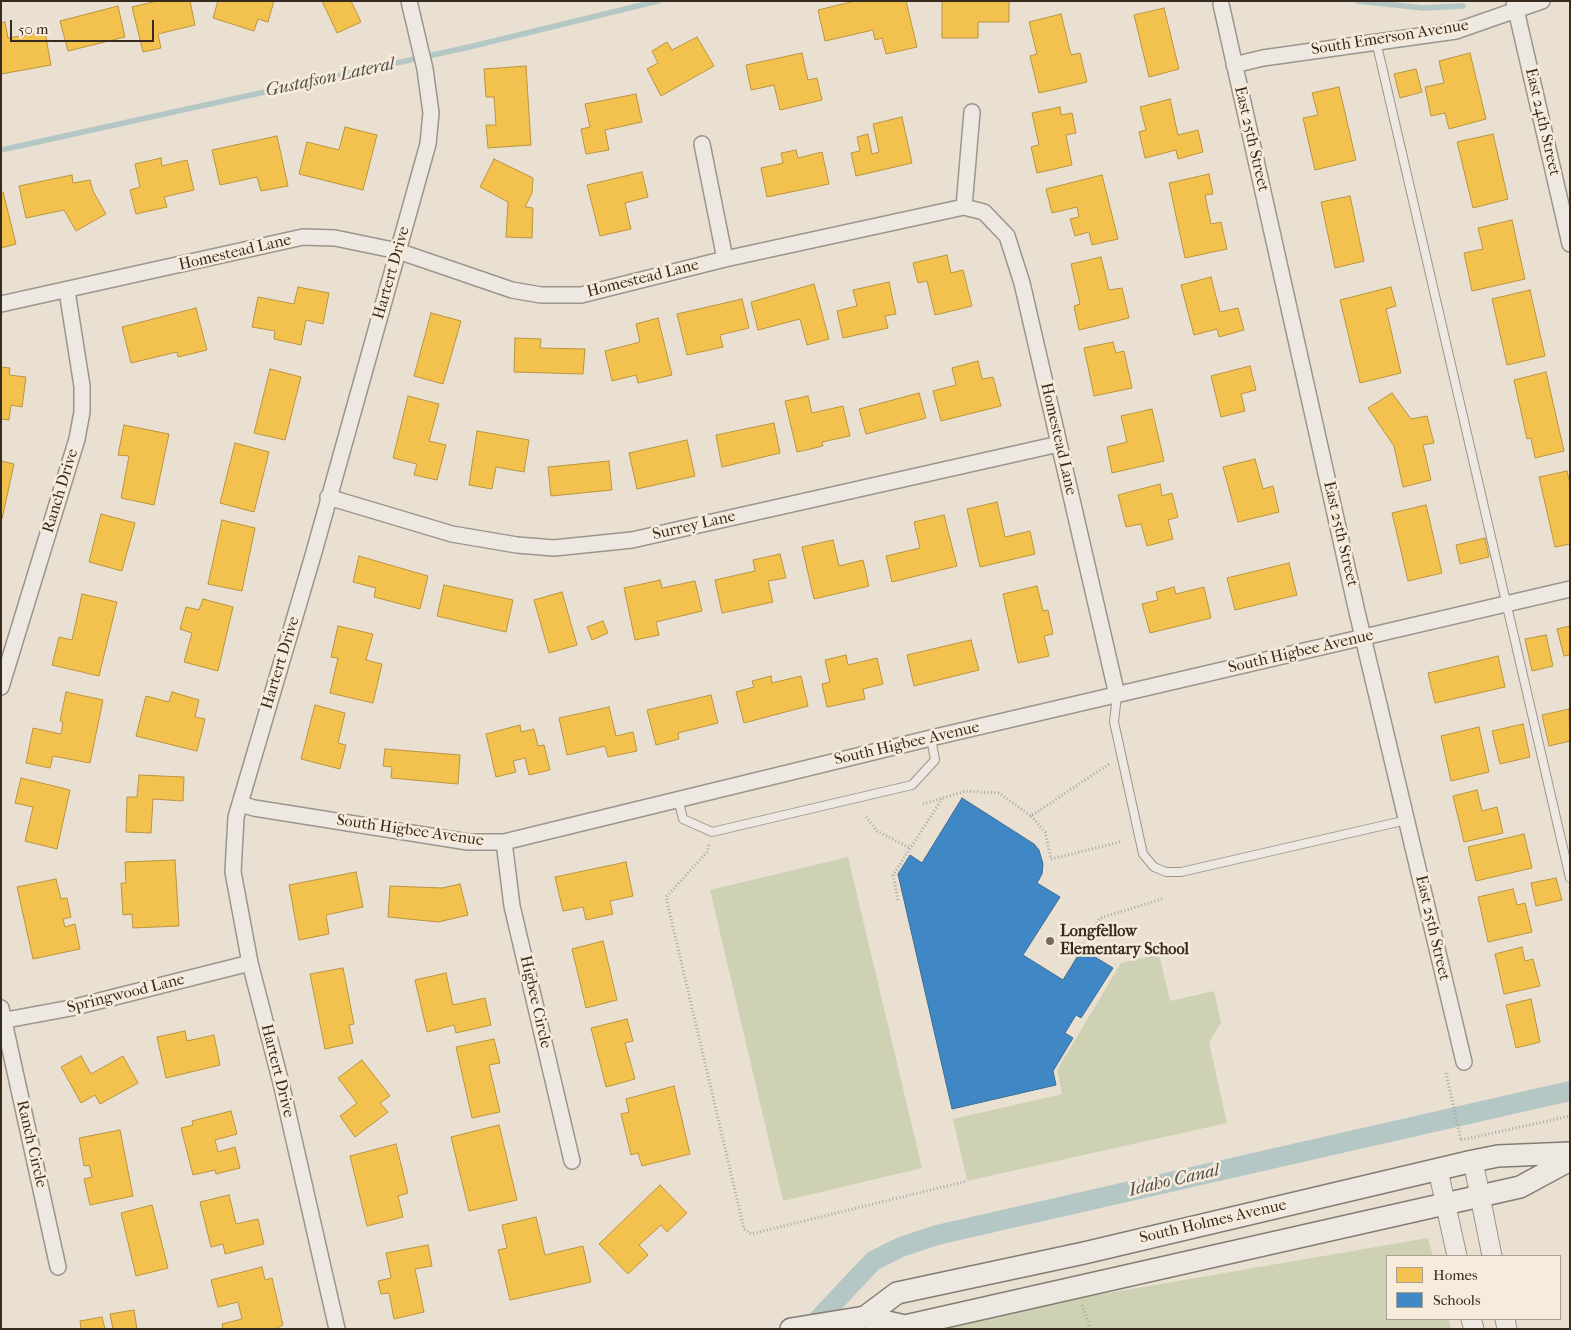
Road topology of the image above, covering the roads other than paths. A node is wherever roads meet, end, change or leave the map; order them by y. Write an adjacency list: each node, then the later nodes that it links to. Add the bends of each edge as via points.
1 (409, 1): 11 (street, Hartert Drive, via 421,48 431,113 428,144)
2 (1542, 1): 4 (street, South Emerson Avenue)
3 (1221, 4): 6 (street, East 25th Street)
4 (1515, 5): 5 (street, South Emerson Avenue, via 1493,20 1456,31); 10 (street, East 24th Street)
5 (1376, 41): 6 (street, South Emerson Avenue); 18 (lane)
6 (1234, 65): 19 (street, East 25th Street)
7 (972, 112): 9 (street)
8 (702, 144): 12 (street)
9 (964, 207): 12 (street, Homestead Lane); 15 (street, Homestead Lane, via 984,212 1007,236 1022,283)
10 (1570, 244)
11 (398, 251): 12 (street, Homestead Lane, via 512,290 581,295); 13 (street, Homestead Lane, via 335,238 303,237); 16 (street, Hartert Drive)
12 (725, 259)
13 (67, 291): 14 (street, Homestead Lane); 20 (street, Ranch Drive, via 82,386 79,430)
14 (1, 304)
15 (1059, 444): 16 (street, Surrey Lane, via 632,540 554,548 452,534); 21 (street, Homestead Lane)
16 (328, 497): 24 (street, Hartert Drive)
17 (1570, 589): 18 (street, South Higbee Avenue)
18 (1507, 605): 19 (street, South Higbee Avenue); 27 (lane)
19 (1363, 637): 21 (street, South Higbee Avenue); 25 (street, East 25th Street)
20 (1, 687)
21 (1117, 695): 22 (street, South Higbee Avenue); 25 (lane, via 1114,722 1143,854 1154,867 1166,872 1181,872)
22 (931, 738): 23 (street, South Higbee Avenue); 23 (lane, via 935,760 912,785 712,832 683,819)
23 (678, 798): 26 (street, South Higbee Avenue)
24 (241, 804): 26 (street, South Higbee Avenue, via 468,842); 28 (street, Hartert Drive, via 236,817 233,872)
25 (1406, 820): 30 (street, East 25th Street)
26 (504, 842): 33 (street, Higbee Circle, via 512,906)
27 (1570, 878)
28 (250, 963): 29 (street, Springwood Lane, via 71,1008); 42 (street, Hartert Drive)
29 (2, 1016): 40 (street, Ranch Circle)
30 (1464, 1062)
31 (1570, 1153): 34 (main road, South Holmes Avenue, via 1498,1156)
32 (1570, 1160): 36 (main road, South Holmes Avenue, via 1520,1187)
33 (572, 1161)
34 (1473, 1161): 35 (main road, South Holmes Avenue); 36 (street)
35 (1438, 1170): 37 (street); 41 (main road, South Holmes Avenue, via 897,1293)
36 (1480, 1195): 37 (main road, South Holmes Avenue); 39 (street)
37 (1445, 1204): 38 (street); 41 (main road, South Holmes Avenue, via 905,1326)
38 (1457, 1255)
39 (1492, 1255)
40 (58, 1267)
41 (865, 1317): 43 (main road, South Holmes Avenue)
42 (337, 1329)
43 (791, 1329)

